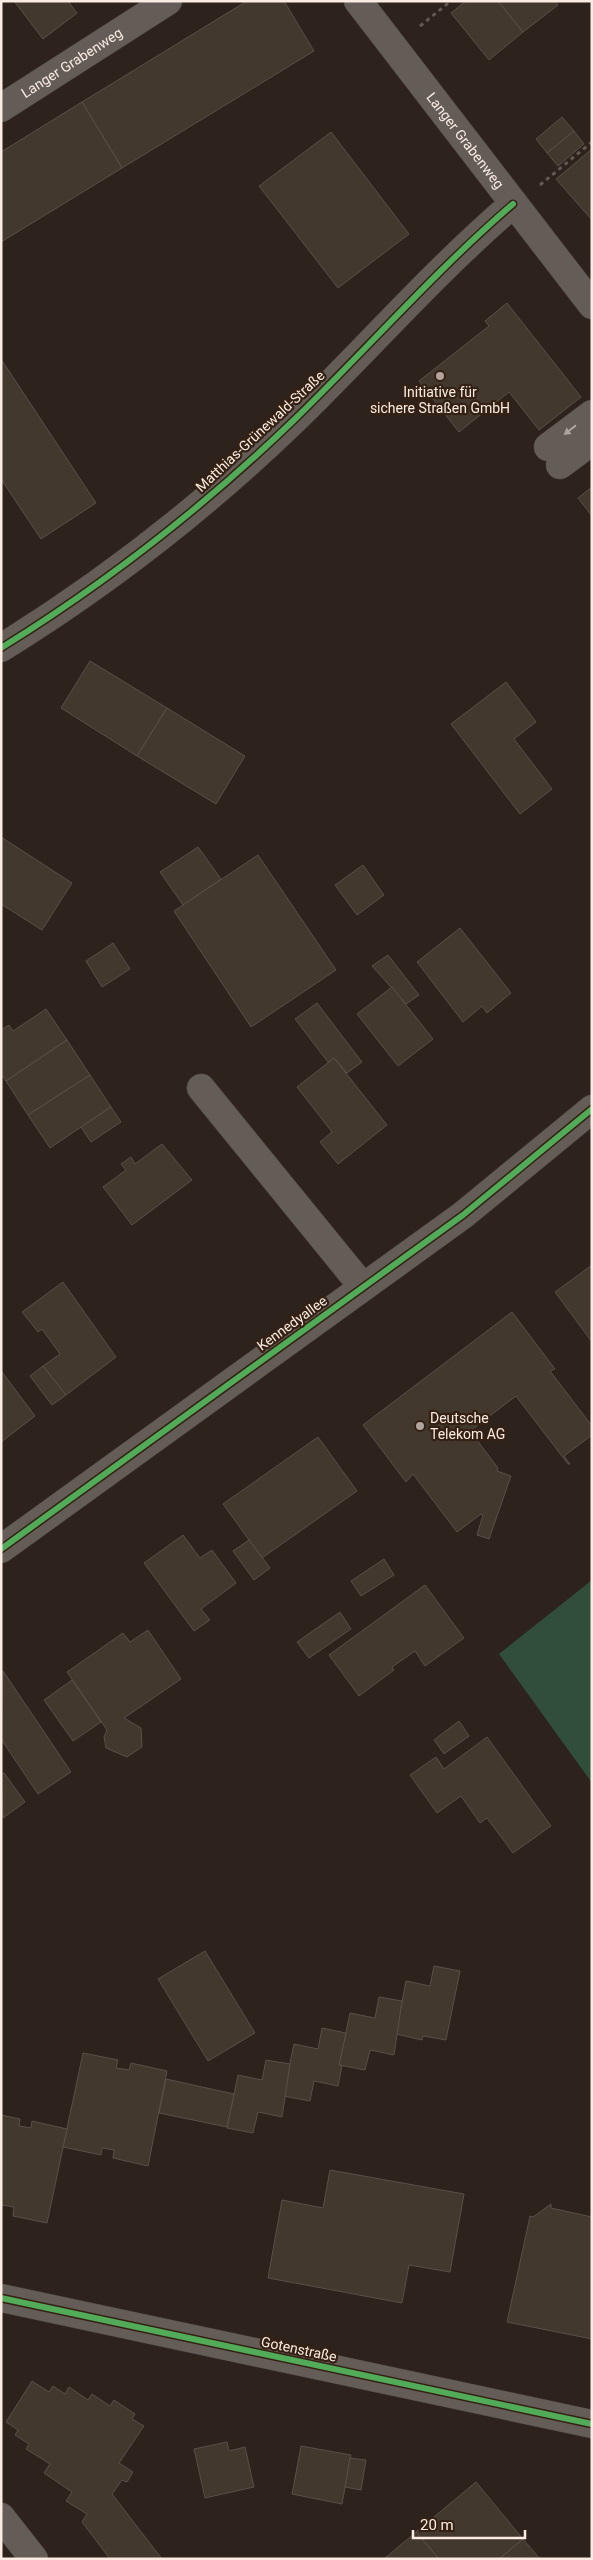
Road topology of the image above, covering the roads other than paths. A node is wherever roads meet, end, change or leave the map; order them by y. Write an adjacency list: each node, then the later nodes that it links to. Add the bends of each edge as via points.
1 (168, 1): 3 (street, Langer Grabenweg)
2 (358, 1): 4 (street, Langer Grabenweg)
3 (1, 108)
4 (513, 204): 5 (street, Langer Grabenweg); 8 (street, Matthias-Grünewald-Straße, via 466,244 294,420 184,518 64,609)
5 (592, 305)
6 (592, 414): 7 (street, one-way to 7, via 554,456)
7 (592, 441)
8 (1, 648)
9 (201, 1088): 11 (street)
10 (592, 1109): 11 (street, Kennedyallee, via 463,1216)
11 (362, 1287): 12 (street, Kennedyallee)
12 (1, 1549)
13 (1, 2298): 14 (street, Gotenstraße)
14 (592, 2424)
15 (1, 2517): 16 (street)
16 (34, 2559)

